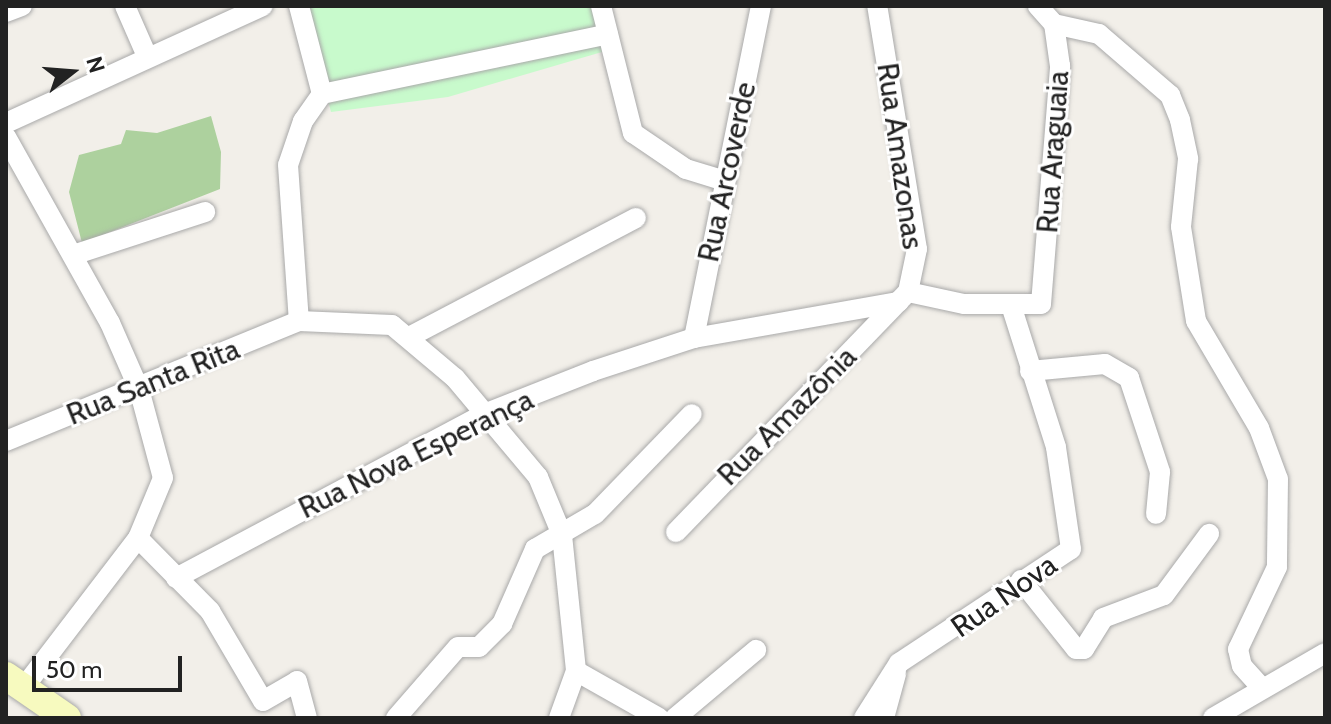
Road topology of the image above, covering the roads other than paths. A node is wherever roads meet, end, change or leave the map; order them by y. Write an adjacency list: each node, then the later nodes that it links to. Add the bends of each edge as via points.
1 (22, 6): 9 (street)
2 (125, 6): 12 (street)
3 (263, 6): 12 (street)
4 (299, 6): 13 (street)
5 (601, 6): 11 (street)
6 (761, 6): 16 (street, Rua Arcoverde)
7 (877, 6): 20 (street, Rua Amazonas, via 917,249)
8 (1038, 6): 10 (street)
9 (6, 12)
10 (1054, 24): 21 (street, Rua Araguaia, via 1059,128); 43 (street, via 1088,26 1147,74 1170,95 1186,140 1181,227 1196,321 1259,428 1278,479 1277,567 1238,649 1242,666)
11 (608, 34): 13 (street); 16 (street, via 633,133 686,169)
12 (147, 56): 14 (street)
13 (322, 94): 23 (street, via 303,121 288,165)
14 (6, 123)
15 (6, 137): 19 (street)
16 (722, 180): 25 (street, Rua Arcoverde)
17 (205, 212): 19 (street)
18 (636, 218): 24 (street)
19 (73, 255): 27 (street)
20 (904, 297): 22 (street, Rua Nova Esperança); 25 (street, Rua Nova Esperança); 32 (street, Rua Amazônia)
21 (1041, 304): 22 (street, Rua Nova Esperança)
22 (1011, 305): 26 (street, Rua Nova)
23 (299, 321): 24 (street, via 371,321); 27 (street, Rua Santa Rita)
24 (411, 336): 28 (street)
25 (694, 338): 28 (street, Rua Nova Esperança)
26 (1035, 371): 31 (street, via 1105,364 1129,378 1160,472); 37 (street, Rua Nova, via 1056,447 1073,543)
27 (139, 389): 30 (street, Rua Santa Rita); 35 (street, via 163,478)
28 (484, 414): 34 (street, via 538,477); 36 (street, Rua Nova Esperança)
29 (692, 414): 34 (street, via 595,514)
30 (6, 441)
31 (1156, 514)
32 (676, 532)
33 (1209, 534): 37 (street, via 1164,595 1103,618 1084,649 1073,646)
34 (562, 535): 41 (street); 46 (street, via 531,554 510,612 494,632 479,647 458,647)
35 (138, 538): 36 (street); 42 (street)
36 (176, 578): 45 (street, via 210,611 267,702 297,681)
37 (1021, 580): 40 (street, Rua Nova)
38 (756, 650): 49 (street)
39 (1325, 653): 43 (street)
40 (899, 663): 50 (street, Rua Nova); 51 (street)
41 (576, 671): 47 (street); 48 (street)
42 (15, 682): 44 (street)
43 (1261, 687): 52 (street)
44 (67, 718)
45 (307, 718)
46 (396, 718)
47 (559, 718)
48 (659, 718)
49 (675, 718)
50 (864, 718)
51 (884, 718)
52 (1213, 718)

